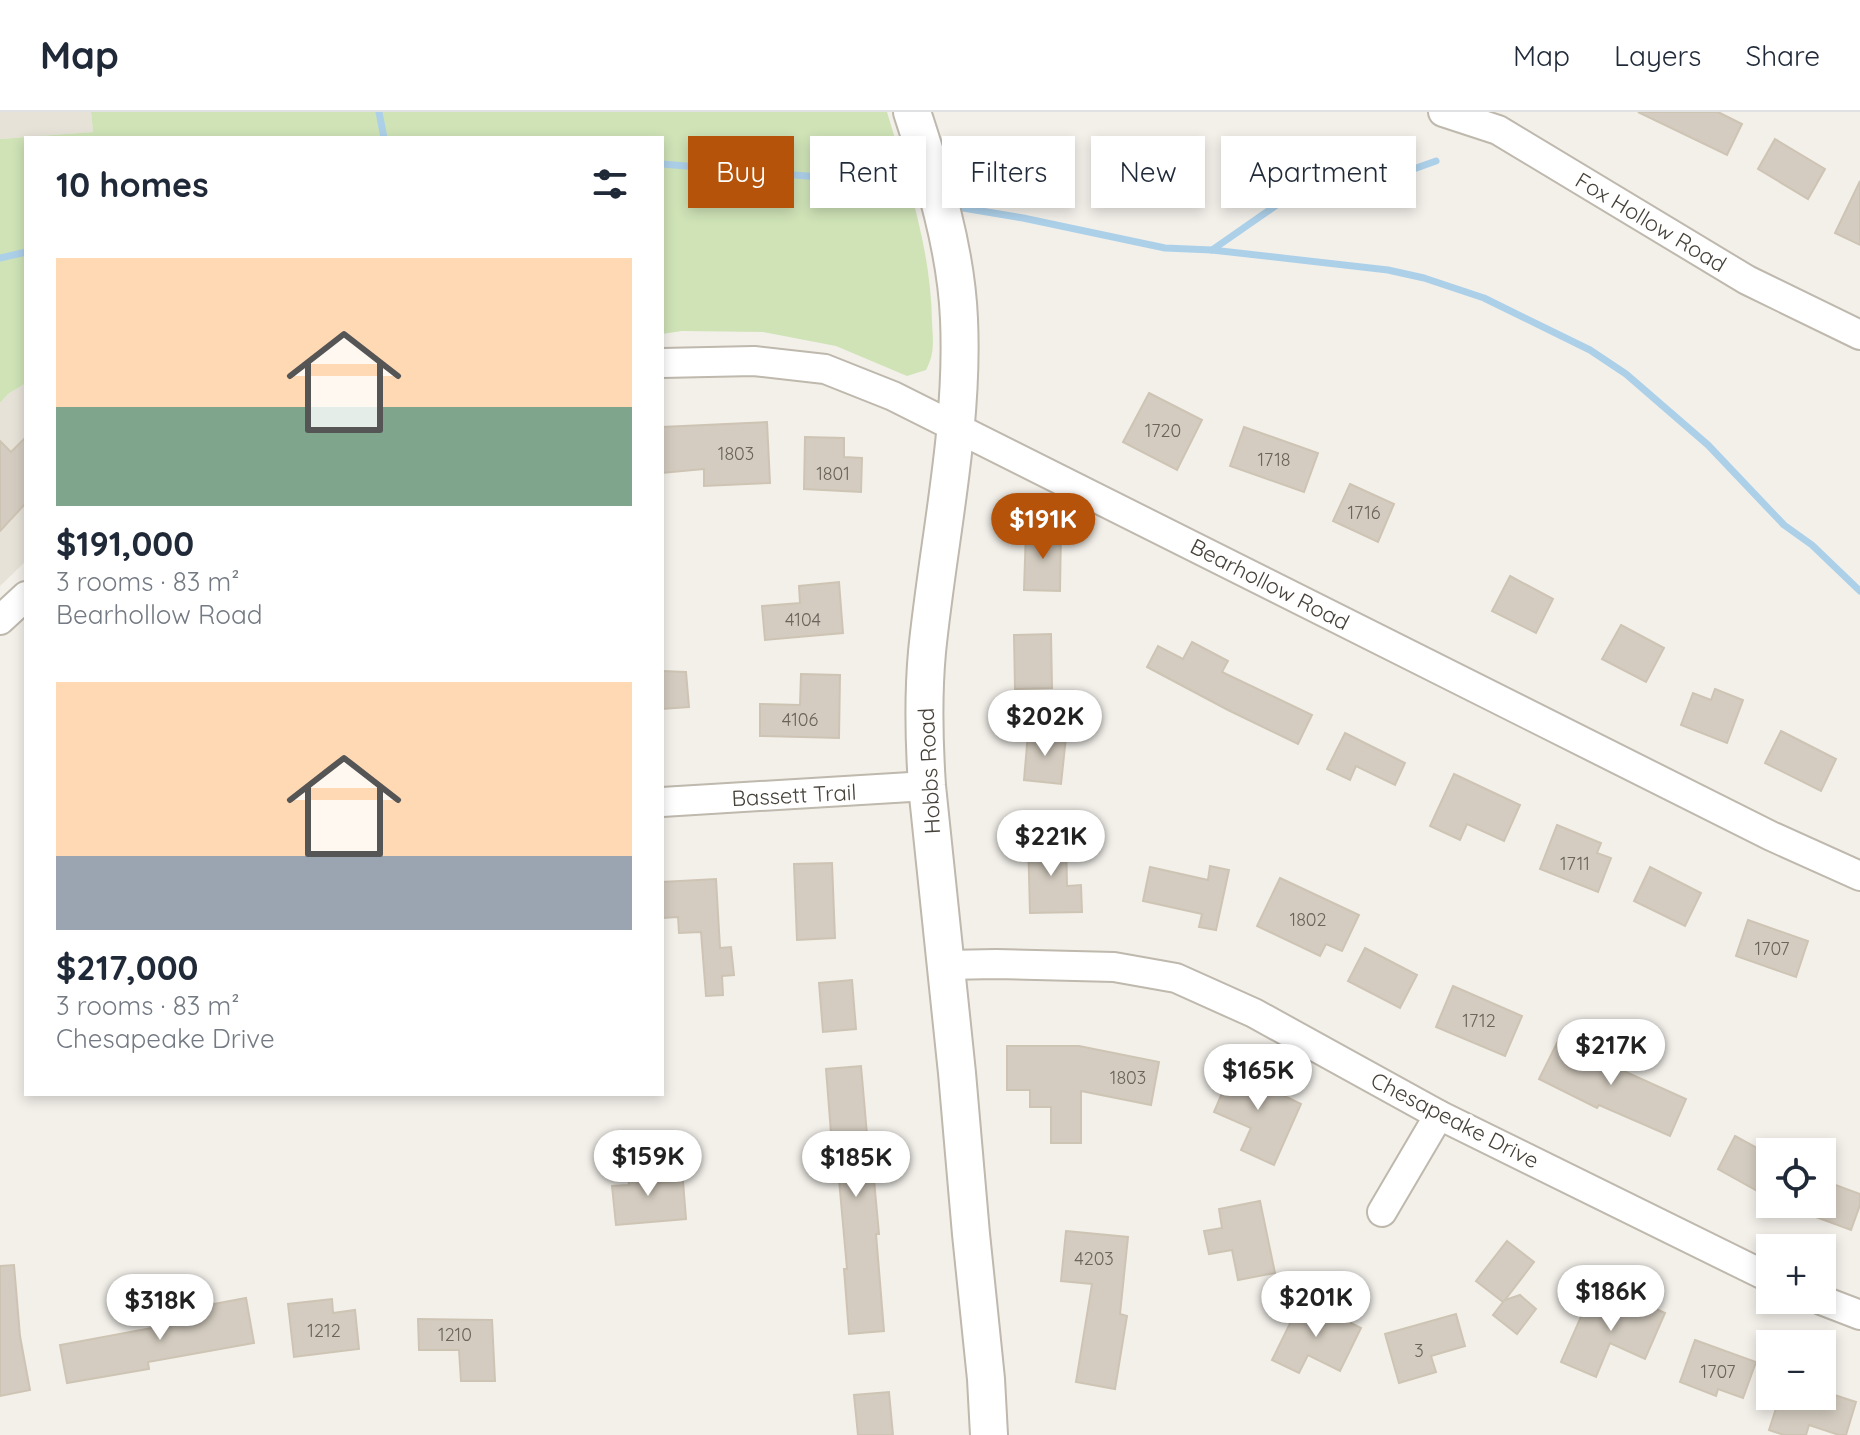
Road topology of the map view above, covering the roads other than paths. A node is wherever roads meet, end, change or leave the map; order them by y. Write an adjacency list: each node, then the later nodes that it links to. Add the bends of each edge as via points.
1 (912, 112): 5 (street, Hobbs Road, via 944,217 955,279 960,353)
2 (1443, 112): 3 (street, Fox Hollow Road, via 1498,130 1747,280)
3 (1860, 335)
4 (664, 363): 5 (street, Bearhollow Road, via 754,361 825,369)
5 (955, 426): 8 (street, Hobbs Road, via 927,655); 10 (street, Bearhollow Road)
6 (24, 598): 7 (street)
7 (0, 620)
8 (927, 786): 9 (street, Bassett Trail); 11 (street, Hobbs Road)
9 (664, 802)
10 (1860, 876)
11 (946, 965): 12 (street, Chesapeake Drive, via 1114,967 1176,978 1254,1013); 17 (street, Hobbs Road)
12 (1439, 1115): 13 (street); 14 (street, Chesapeake Drive)
13 (1382, 1212)
14 (1756, 1271)
15 (1836, 1306): 16 (street)
16 (1860, 1315)
17 (989, 1435)

